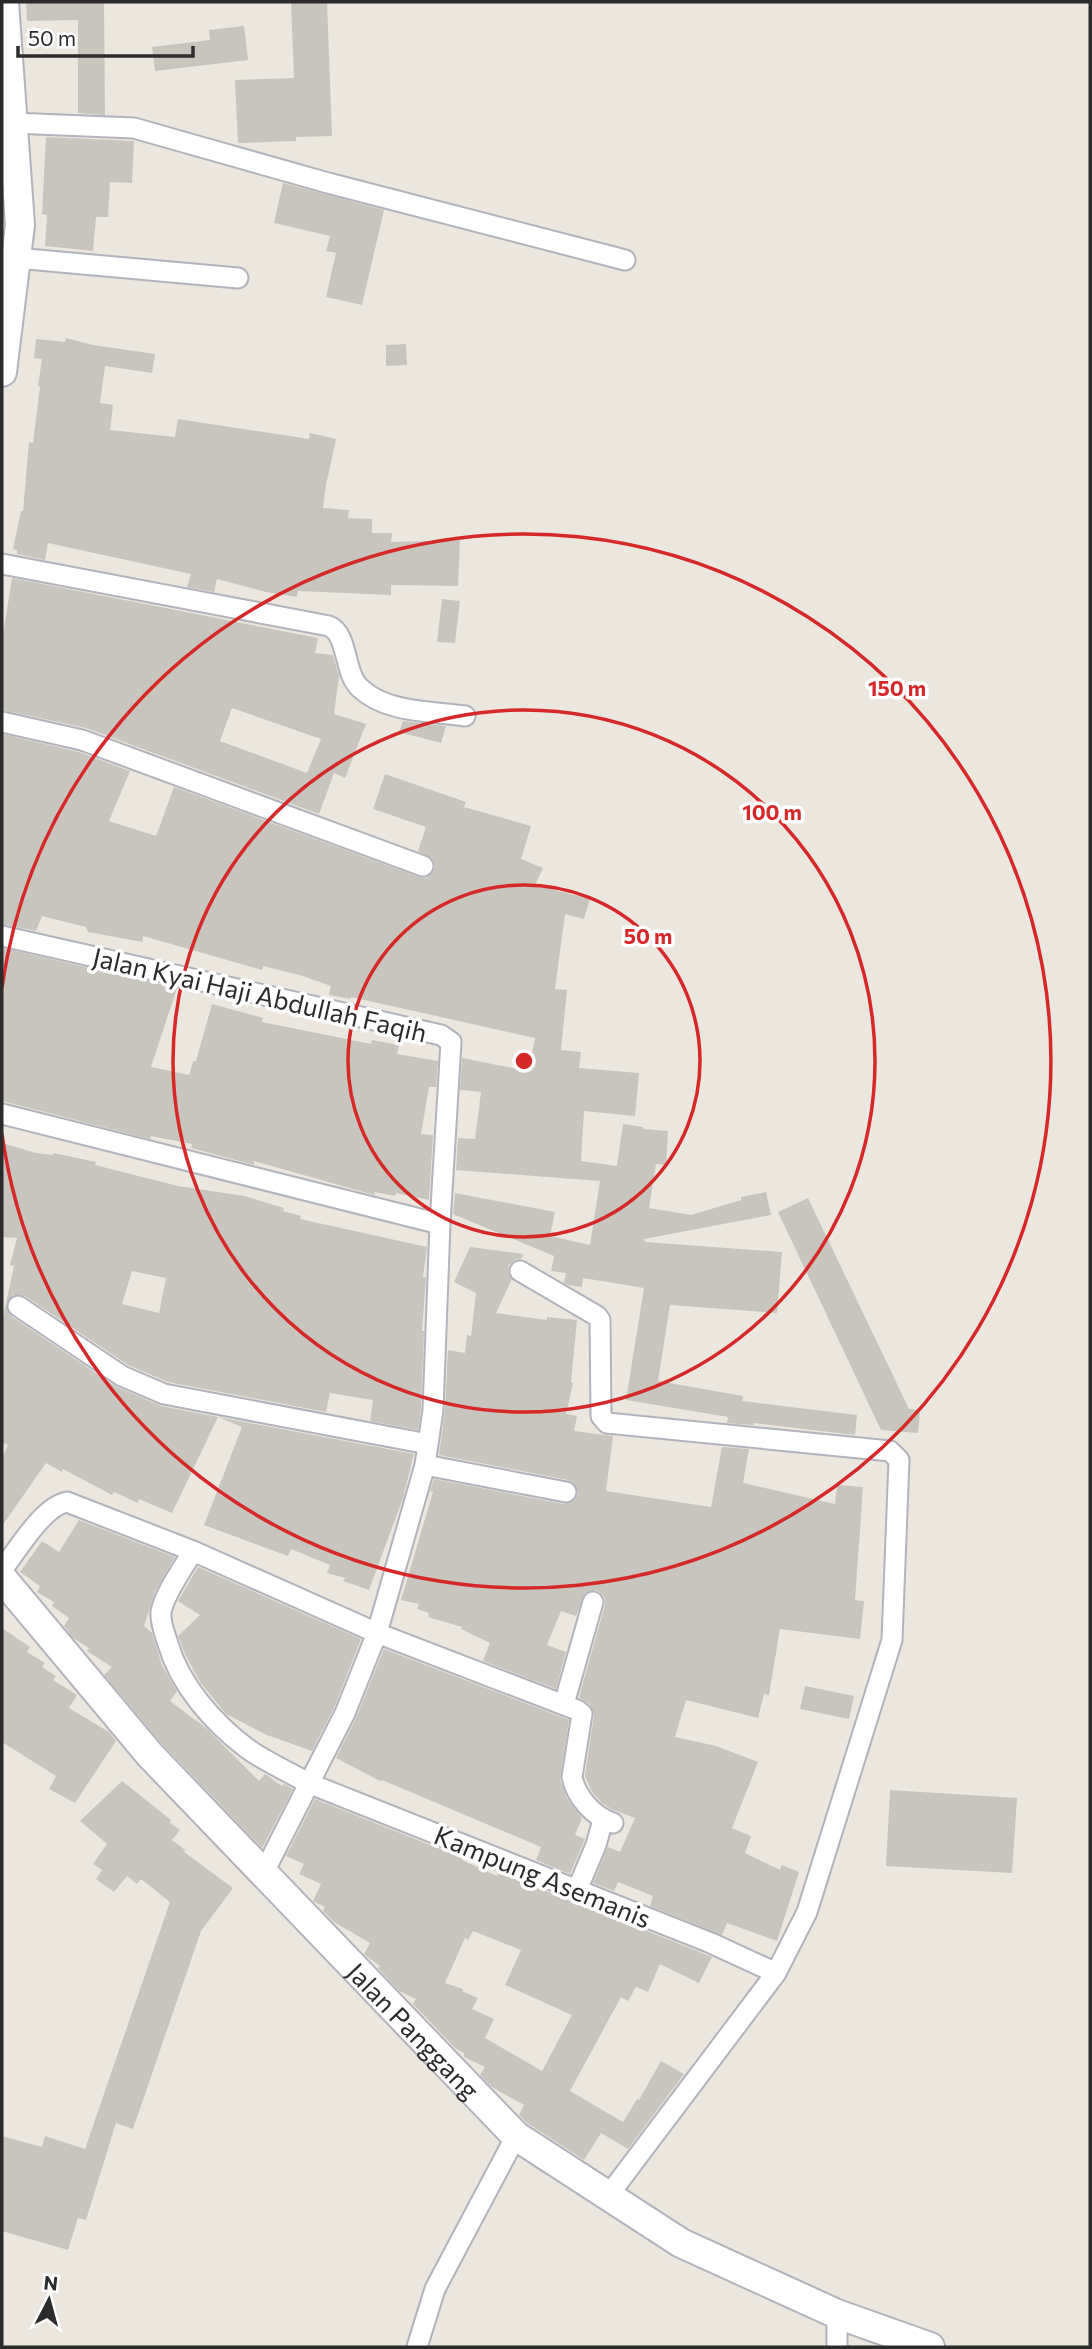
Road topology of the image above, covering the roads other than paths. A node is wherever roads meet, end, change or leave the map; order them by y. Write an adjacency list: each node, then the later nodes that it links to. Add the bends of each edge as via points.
1 (4, 2): 2 (main road)
2 (12, 123): 3 (main road); 5 (street, via 134,128)
3 (10, 197): 4 (main road, via 20,225)
4 (16, 258): 6 (street); 7 (main road)
5 (625, 260)
6 (238, 278)
7 (2, 372)
8 (2, 564): 9 (street, via 330,626 341,638 352,678 376,700)
9 (465, 716)
10 (2, 722): 11 (street, via 82,740)
11 (423, 866)
12 (2, 936): 14 (street, Jalan Kyai Haji Abdullah Faqih, via 448,1038 452,1053)
13 (2, 1114): 14 (street)
14 (440, 1224): 17 (street, Jalan Kyai Haji Abdullah Faqih)
15 (520, 1271): 29 (street, via 600,1320 601,1416 607,1423 890,1451 899,1460 892,1640 807,1912)
16 (18, 1307): 17 (street, via 122,1376 164,1394)
17 (428, 1444): 18 (street, Jalan Kyai Haji Abdullah Faqih)
18 (425, 1465): 19 (street); 24 (street, Jalan Kyai Haji Abdullah Faqih)
19 (566, 1492)
20 (193, 1550): 21 (street, via 67,1502 45,1514); 24 (street); 26 (street, Kampung Asemanis, via 161,1611 173,1661 218,1724 249,1750)
21 (2, 1570)
22 (2, 1578): 27 (main road, Jalan Panggang, via 150,1755)
23 (593, 1602): 25 (street)
24 (377, 1633): 25 (street); 26 (street, Jalan Kyai Haji Abdullah Faqih, via 345,1713)
25 (564, 1704): 28 (street, via 582,1714 573,1783 586,1804 608,1821)
26 (309, 1783): 27 (street, Jalan Kyai Haji Abdullah Faqih); 28 (street, Kampung Asemanis)
27 (263, 1874): 30 (main road, Jalan Panggang)
28 (577, 1890): 29 (street, Kampung Asemanis)
29 (776, 1973): 31 (street)
30 (516, 2136): 31 (main road, Jalan Panggang); 33 (street, via 435,2289)
31 (608, 2196): 32 (main road, Jalan Panggang, via 681,2243)
32 (837, 2314): 34 (street); 35 (main road, Jalan Panggang)
33 (417, 2347)
34 (837, 2347)
35 (930, 2347)

